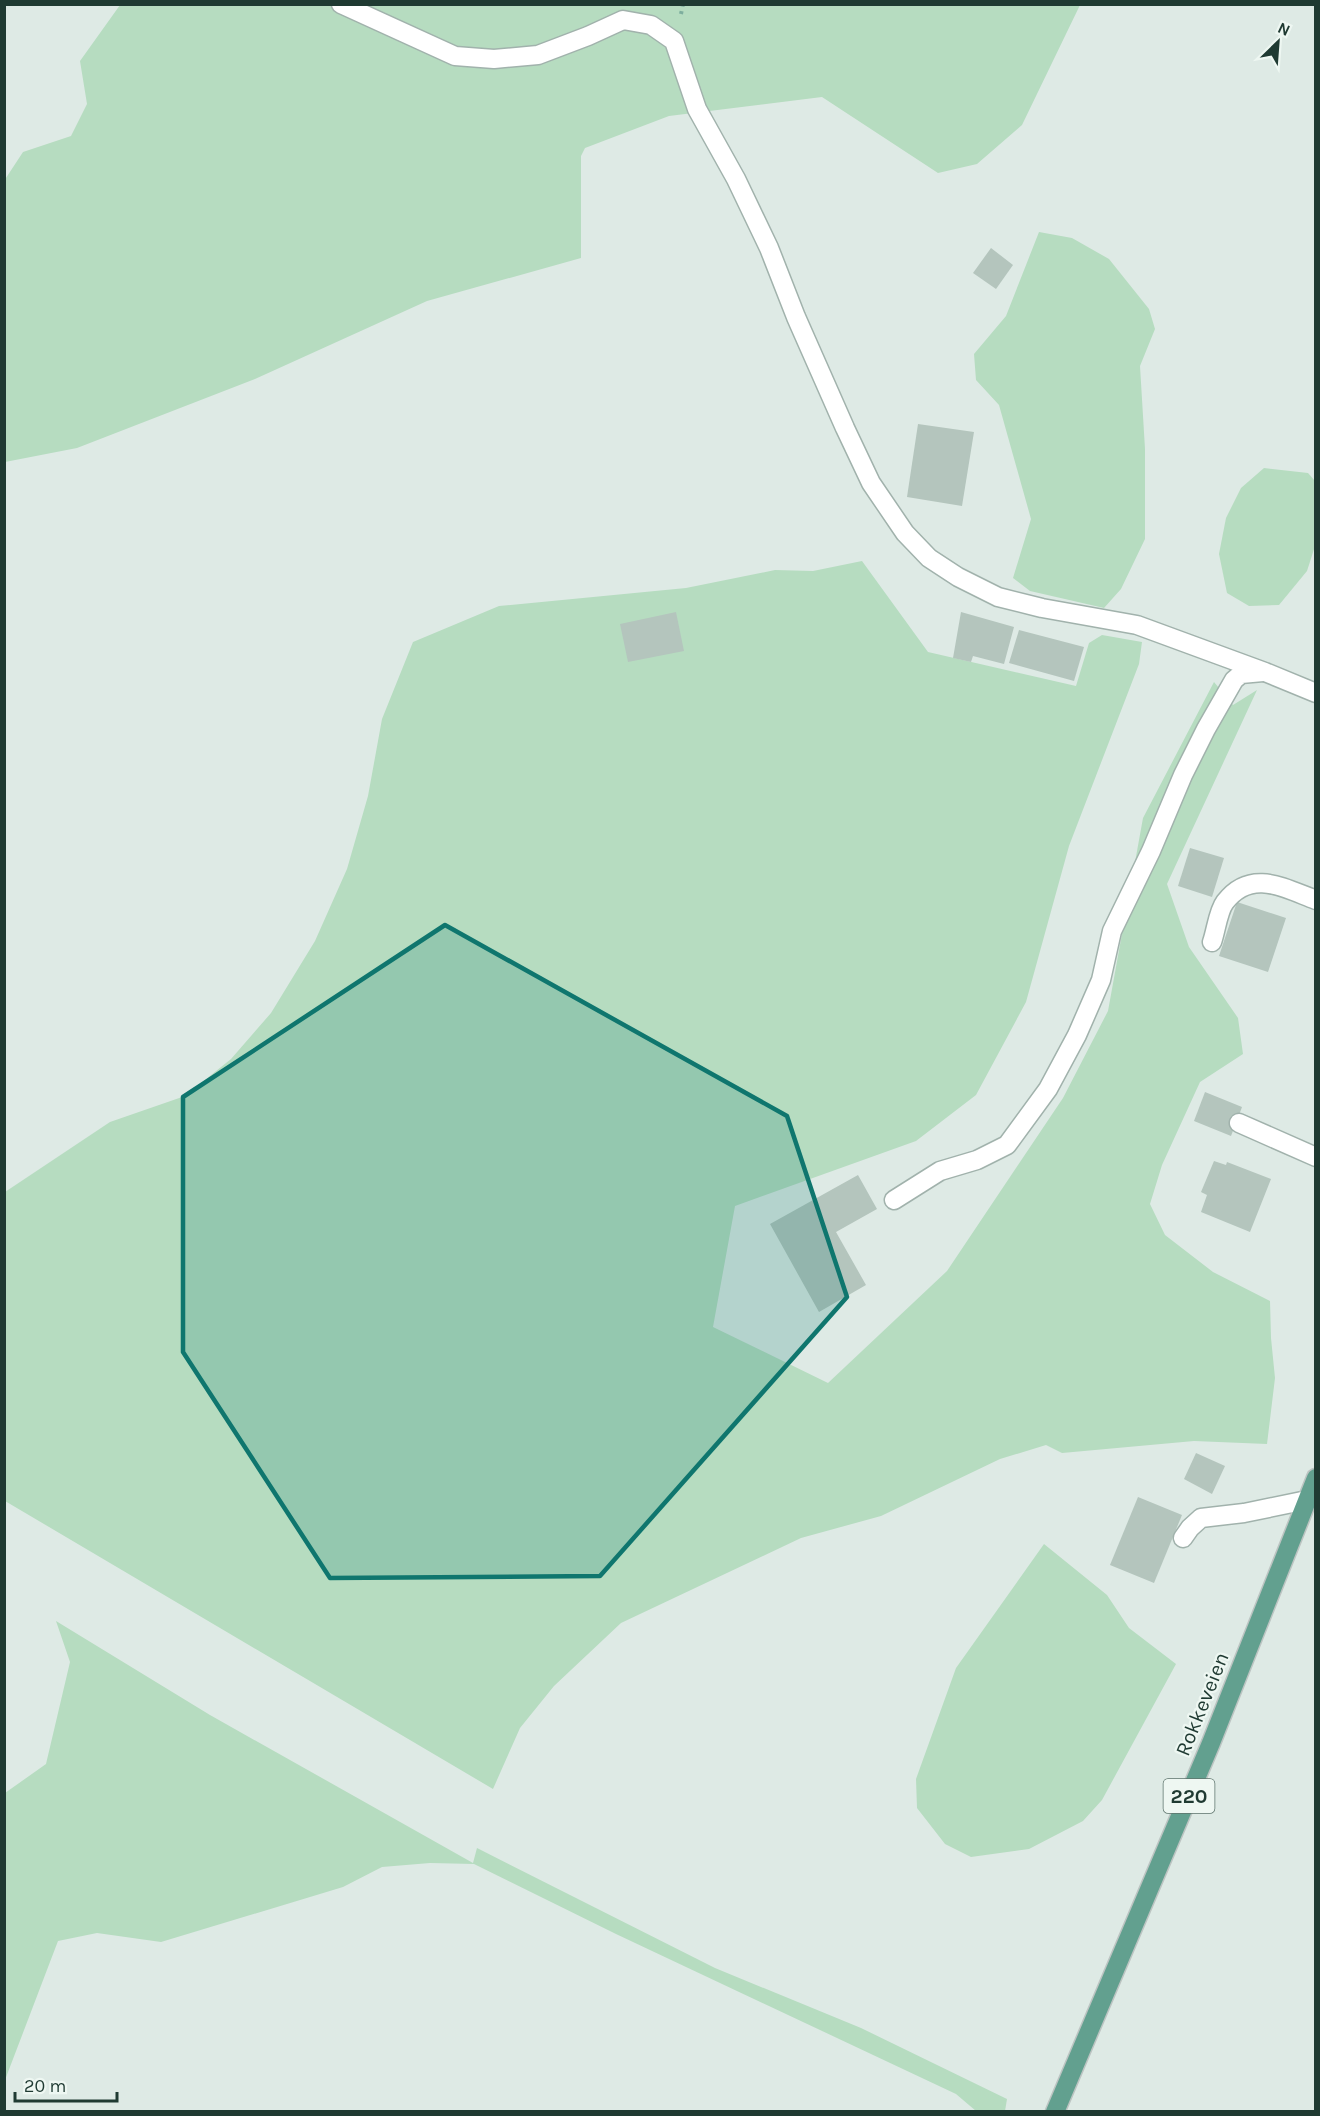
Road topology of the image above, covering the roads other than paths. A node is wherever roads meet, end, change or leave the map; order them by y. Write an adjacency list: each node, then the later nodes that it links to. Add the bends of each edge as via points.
1 (341, 4): 2 (lane, via 455,56 494,59 538,55 623,20 651,25 674,41 698,109 769,248 845,428 871,483 905,533 929,558 998,597 1137,625)
2 (1265, 672): 3 (lane); 8 (lane, via 1241,674 1234,680 1206,729 1112,932 1101,981 1048,1089 1007,1145 977,1160 940,1171)
3 (1316, 693)
4 (1316, 900): 5 (lane, via 1270,882 1243,885 1224,903)
5 (1212, 942)
6 (1239, 1123): 7 (lane)
7 (1316, 1157)
8 (894, 1200)
9 (1316, 1478): 10 (main road, Rokkeveien / 220)
10 (1307, 1500): 11 (lane, via 1201,1518); 12 (main road, Rokkeveien / 220, via 1211,1743)
11 (1183, 1538)
12 (1055, 2112)

